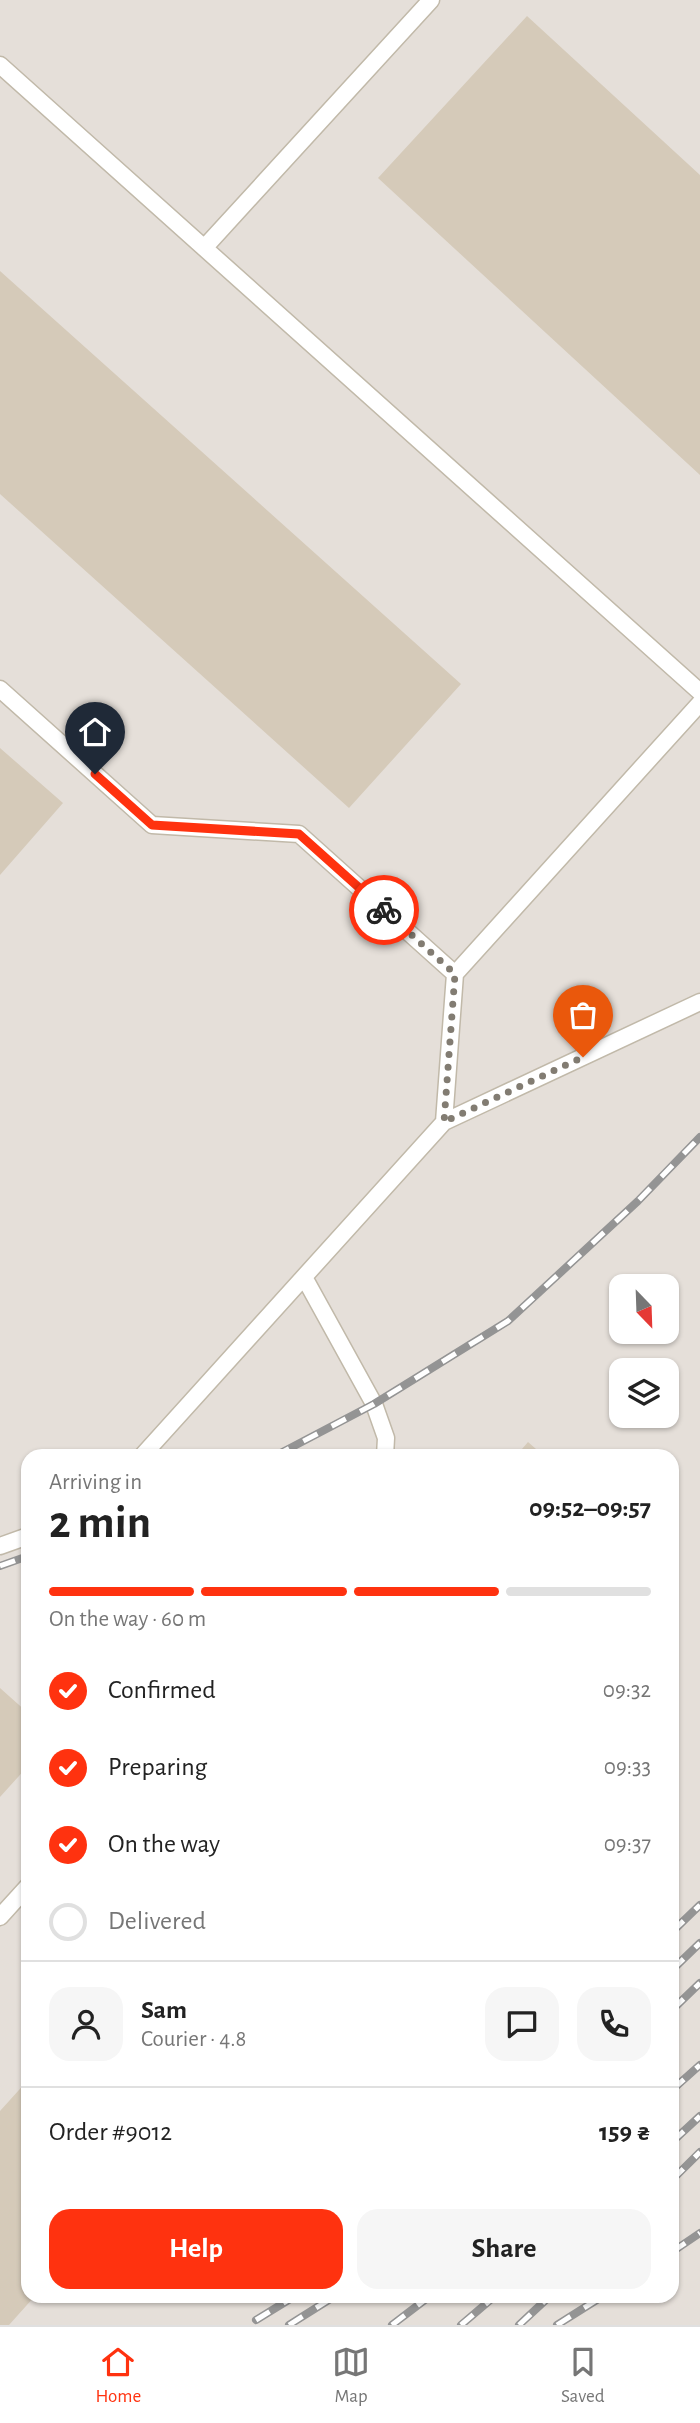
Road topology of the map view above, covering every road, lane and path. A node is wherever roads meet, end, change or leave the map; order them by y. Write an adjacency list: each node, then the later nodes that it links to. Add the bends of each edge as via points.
1 (431, 0): 3 (lane)
2 (0, 65): 3 (lane)
3 (205, 247): 5 (lane)
4 (0, 689): 7 (lane, via 152,825 299,834)
5 (700, 692)
6 (700, 703): 7 (lane)
7 (455, 974): 9 (lane)
8 (700, 1002): 9 (lane)
9 (444, 1122): 10 (lane)
10 (304, 1277): 11 (lane); 12 (lane, via 374,1404)
11 (148, 1449)
12 (385, 1449)
13 (21, 1538): 14 (lane)
14 (0, 1546)
15 (21, 1894): 16 (lane)
16 (0, 1917)

